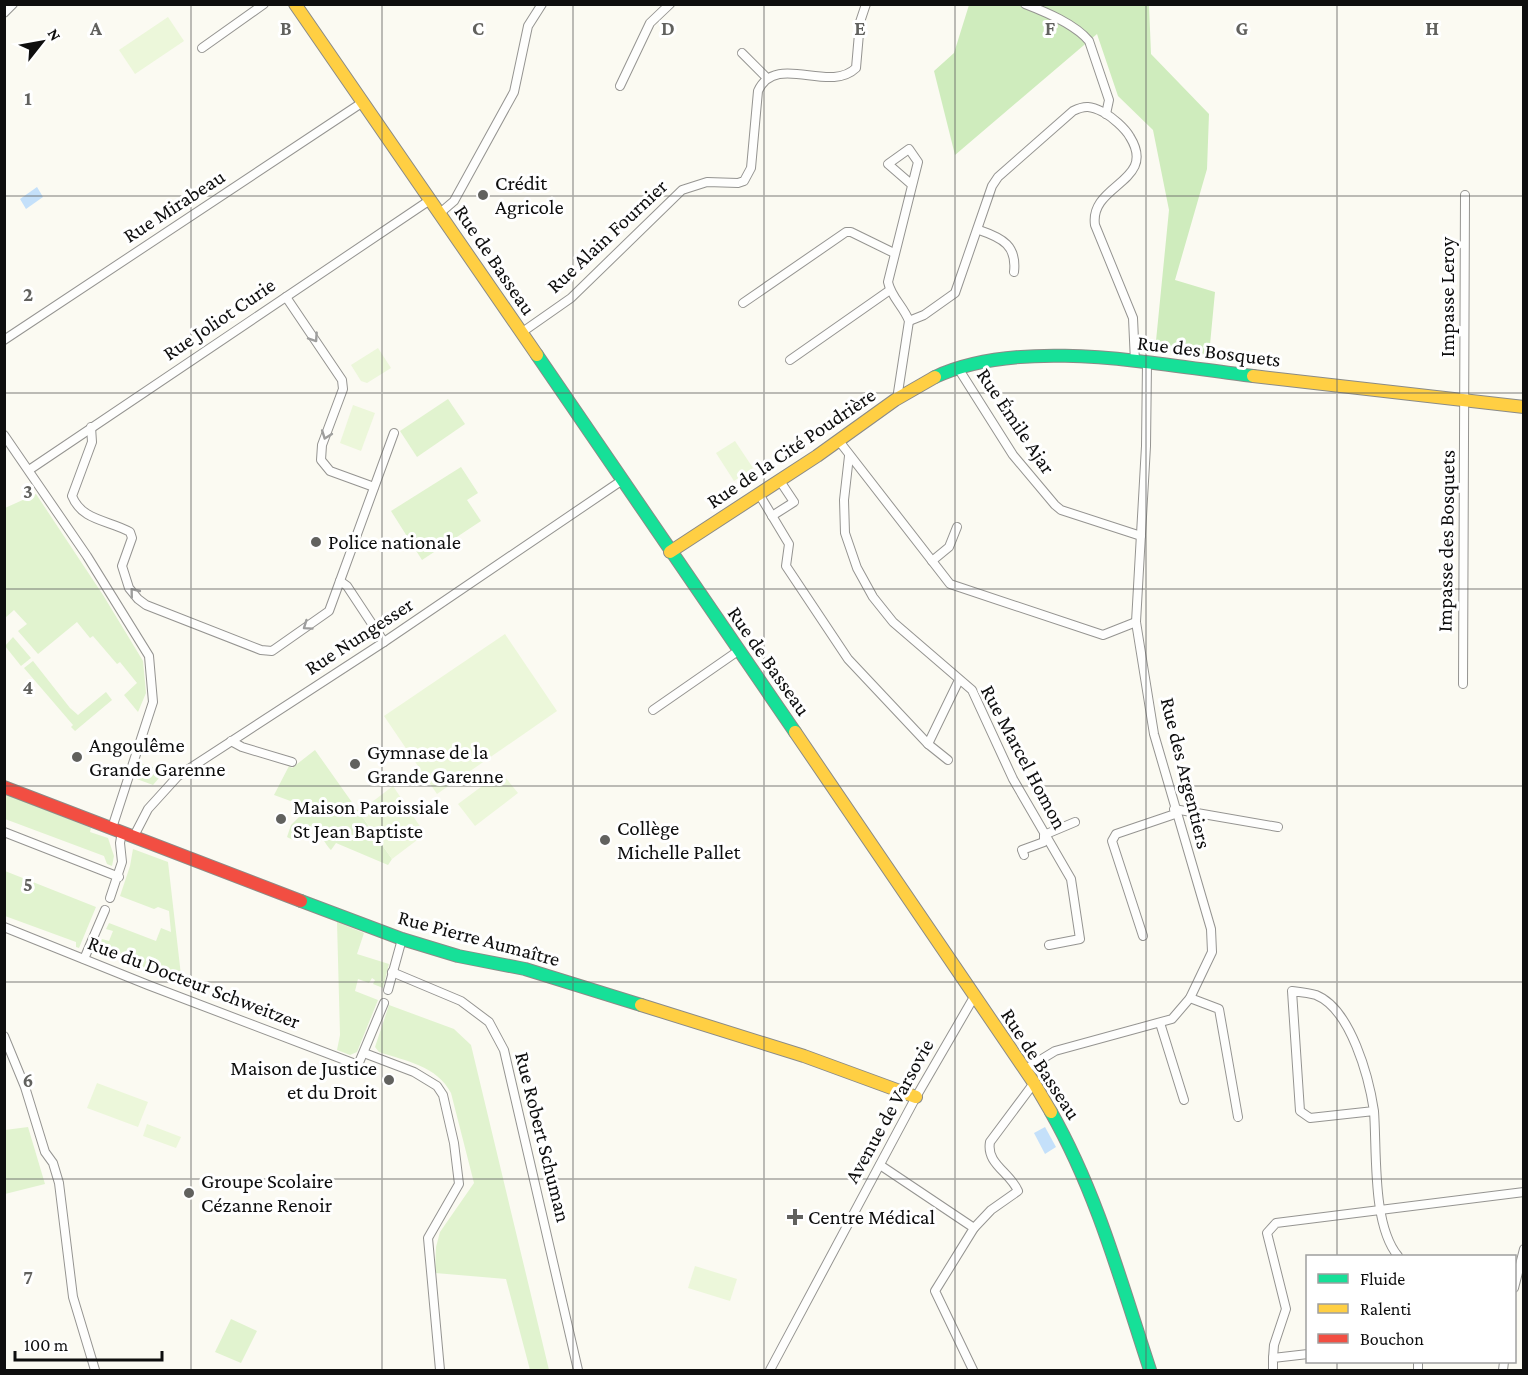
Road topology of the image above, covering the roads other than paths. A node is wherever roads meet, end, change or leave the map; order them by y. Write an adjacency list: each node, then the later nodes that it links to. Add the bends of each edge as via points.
1 (13, 4): 8 (street)
2 (264, 4): 9 (street)
3 (295, 4): 13 (street, Rue de Basseau)
4 (542, 4): 18 (street, via 528,26 514,92 454,201)
5 (670, 4): 12 (street, via 650,23)
6 (866, 4): 11 (street, via 860,22 856,68 849,74 838,78 777,73)
7 (1025, 4): 14 (street, via 1083,34 1089,41 1109,100)
8 (4, 13)
9 (202, 48)
10 (742, 53): 11 (street)
11 (767, 78): 26 (street, Rue Alain Fournier, via 758,90 752,168 744,181 707,182 682,190 571,298)
12 (620, 86)
13 (363, 102): 17 (street, Rue de Basseau); 27 (street, Rue Mirabeau)
14 (1106, 114): 19 (street, via 1089,106 1073,111 998,177); 29 (street, Rue des Argentiers, via 1135,145 1137,166 1099,202 1093,215 1133,318)
15 (911, 184): 20 (street)
16 (1465, 195): 32 (street, Impasse Leroy)
17 (430, 200): 18 (street, Rue de Basseau); 23 (street, Rue Joliot Curie)
18 (440, 213): 26 (street, Rue de Basseau)
19 (979, 230): 21 (street, via 1008,243 1014,253); 25 (street, via 955,293)
20 (894, 253): 22 (street); 24 (street, via 846,232)
21 (1014, 272)
22 (890, 290): 25 (street); 28 (street)
23 (286, 297): 34 (street, Rue Joliot Curie); 42 (street, one-way to 42, via 342,380 343,389 322,445 321,460 330,471)
24 (743, 303)
25 (909, 321): 31 (street, Rue de la Cité Poudrière)
26 (521, 333): 41 (street, Rue de Basseau)
27 (4, 340)
28 (790, 360)
29 (1141, 363): 30 (street, Rue des Bosquets, via 1063,356 1017,357); 32 (street, Rue des Bosquets); 46 (street, Rue des Argentiers)
30 (958, 368): 31 (street, Rue des Bosquets, via 918,384); 46 (street, Rue Émile Ajar, via 1012,455 1060,510)
31 (897, 399): 37 (street, Rue de la Cité Poudrière)
32 (1465, 399): 33 (street, Rue des Bosquets); 54 (street, Impasse des Bosquets)
33 (1524, 406)
34 (91, 427): 39 (street, Rue Joliot Curie); 49 (street, one-way to 34, via 329,611 272,651 146,605 123,576 130,532 80,510 72,496 92,442)
35 (394, 433): 42 (street)
36 (4, 435): 39 (street)
37 (839, 441): 38 (street); 40 (street, Rue de la Cité Poudrière)
38 (849, 456): 48 (street); 53 (street, Rue Marcel Homon, via 845,533 857,568 893,622)
39 (29, 471): 65 (street, via 140,638 151,663 153,702)
40 (780, 480): 43 (street, Rue de la Cité Poudrière); 44 (street, via 794,502)
41 (621, 481): 47 (street, Rue de Basseau); 51 (street, Rue Nungesser)
42 (374, 487): 49 (street)
43 (759, 494): 44 (street); 47 (street, Rue de la Cité Poudrière)
44 (772, 516): 57 (street, via 789,544 786,566 825,626 848,659)
45 (957, 527): 48 (street, via 949,547)
46 (1141, 536): 50 (street, Rue des Argentiers)
47 (670, 552): 52 (street, Rue de Basseau)
48 (932, 561): 50 (street, via 950,584 1103,636)
49 (340, 581): 51 (street)
50 (1136, 622): 61 (street, Rue des Argentiers, via 1154,734)
51 (384, 642): 56 (street, Rue Nungesser)
52 (738, 651): 55 (street); 78 (street, Rue de Basseau)
53 (959, 680): 57 (street); 66 (street, Rue Marcel Homon, via 972,690 1012,779)
54 (1463, 684)
55 (653, 710)
56 (231, 741): 59 (street); 65 (street, Rue Nungesser, via 167,785)
57 (928, 744): 58 (street)
58 (948, 760)
59 (292, 762)
60 (4, 787): 65 (street, Rue Pierre Aumaître)
61 (1175, 811): 63 (street); 72 (street, via 1116,834 1112,841); 79 (street, Rue des Argentiers, via 1211,929 1212,952)
62 (1075, 822): 66 (street)
63 (1278, 827)
64 (4, 832): 68 (street)
65 (123, 832): 68 (street); 73 (street, Rue Pierre Aumaître)
66 (1044, 835): 67 (street, via 1044,842 1022,850); 74 (street, Rue Marcel Homon, via 1071,879 1080,939)
67 (1024, 855)
68 (119, 877): 69 (street)
69 (110, 898)
70 (105, 910): 75 (street)
71 (4, 927): 75 (street, Rue du Docteur Schweitzer)
72 (1143, 936)
73 (402, 939): 76 (street); 86 (street, Rue Pierre Aumaître, via 458,956 525,969 804,1056)
74 (1049, 945)
75 (84, 958): 83 (street, Rue du Docteur Schweitzer, via 358,1065)
76 (392, 972): 77 (street); 101 (street, Rue Robert Schuman, via 461,1001 489,1022 504,1050)
77 (388, 990)
78 (974, 997): 84 (street, Rue de Basseau); 86 (street, Avenue de Varsovie)
79 (1190, 998): 81 (street, Rue des Argentiers, via 1179,1013); 89 (street, via 1219,1009)
80 (384, 1003): 83 (street)
81 (1160, 1023): 84 (street, Rue des Argentiers, via 1055,1051); 87 (street)
82 (5, 1041): 99 (street, via 25,1087 45,1152 58,1176 73,1296)
83 (364, 1053): 100 (street, via 414,1072 437,1086 443,1095 459,1184 428,1238)
84 (1024, 1070): 85 (street, Rue de Basseau)
85 (1034, 1083): 93 (street, via 990,1142 993,1161 1018,1191); 104 (street, Rue de Basseau, via 1090,1190)
86 (916, 1097): 90 (street, Avenue de Varsovie)
87 (1184, 1100)
88 (1374, 1111): 88 (street, via 1356,1044 1339,1017 1317,996 1292,991 1300,1111 1310,1118); 92 (street)
89 (1238, 1117)
90 (880, 1165): 93 (street); 102 (street, Avenue de Varsovie)
91 (1524, 1192): 92 (street)
92 (1381, 1210): 95 (street, via 1388,1245); 98 (street, via 1276,1222 1268,1233 1286,1309 1274,1345)
93 (974, 1228): 103 (street, via 935,1291)
94 (1524, 1249): 96 (street)
95 (1396, 1255)
96 (1516, 1284)
97 (1306, 1354): 98 (street)
98 (1274, 1358): 105 (street)
99 (95, 1371)
100 (440, 1371)
101 (578, 1371)
102 (770, 1371)
103 (973, 1371)
104 (1150, 1371)
105 (1273, 1371)

